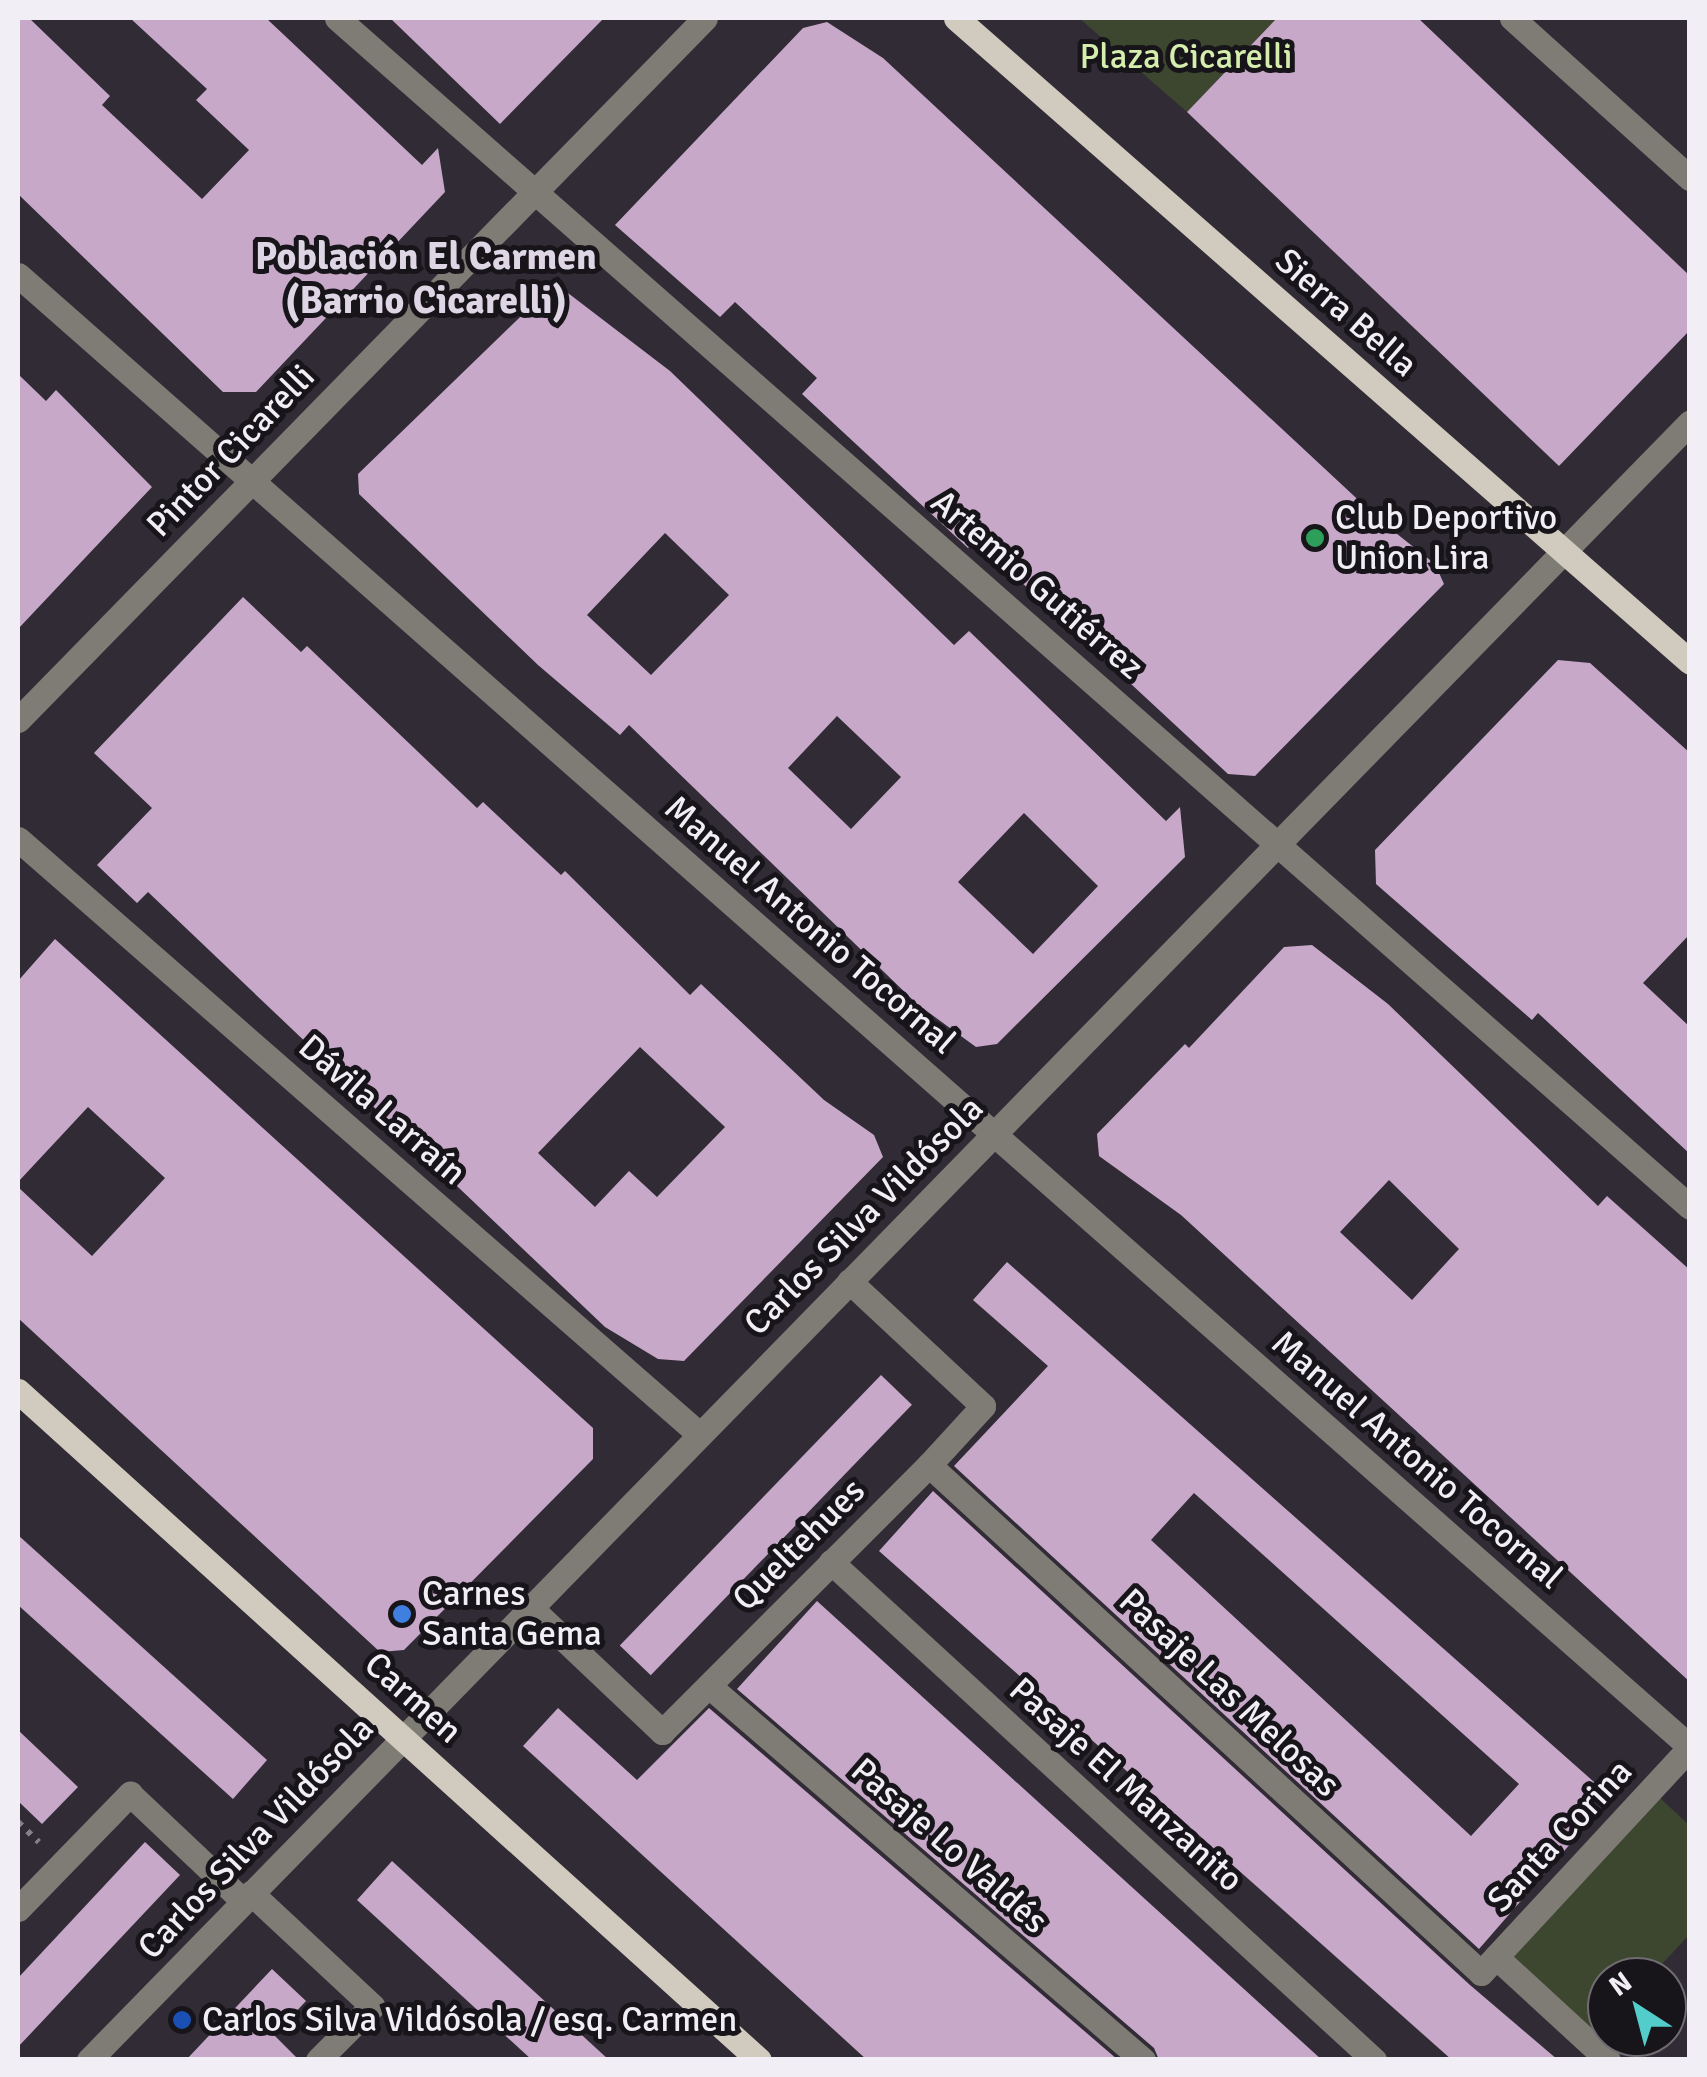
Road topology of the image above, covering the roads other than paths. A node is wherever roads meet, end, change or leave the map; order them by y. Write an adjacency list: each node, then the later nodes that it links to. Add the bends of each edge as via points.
1 (337, 18): 6 (street, Artemio Gutiérrez)
2 (706, 18): 6 (street, Pintor Cicarelli)
3 (956, 18): 10 (main road, Sierra Bella)
4 (1512, 18): 5 (street)
5 (1690, 178)
6 (535, 191): 9 (street, Pintor Cicarelli); 14 (street, Artemio Gutiérrez)
7 (18, 276): 9 (street, Manuel Antonio Tocornal)
8 (1690, 422): 10 (street, Carlos Silva Vildósola)
9 (252, 480): 12 (street, Pintor Cicarelli); 15 (street, Manuel Antonio Tocornal)
10 (1565, 551): 11 (main road, Sierra Bella); 14 (street, Carlos Silva Vildósola)
11 (1690, 662)
12 (18, 720)
13 (18, 838): 19 (street, Dávila Larraín)
14 (1278, 844): 15 (street, Carlos Silva Vildósola); 16 (street, Artemio Gutiérrez)
15 (995, 1133): 17 (street, Carlos Silva Vildósola); 25 (street, Manuel Antonio Tocornal)
16 (1690, 1206)
17 (849, 1282): 19 (street, Carlos Silva Vildósola); 20 (street, Queltehues, via 983,1406)
18 (18, 1391): 24 (main road, Carmen)
19 (700, 1434): 22 (street, Carlos Silva Vildósola)
20 (929, 1465): 21 (street, Queltehues); 28 (street, Pasaje Las Melosas)
21 (831, 1562): 23 (street, Queltehues); 33 (street, Pasaje El Manzanito)
22 (530, 1608): 23 (street, Queltehues, via 662,1732); 24 (street, Carlos Silva Vildósola)
23 (709, 1686): 32 (street, Pasaje Lo Valdés)
24 (404, 1736): 26 (street, Carlos Silva Vildósola); 31 (main road, Carmen)
25 (1690, 1747): 28 (street, Santa Corina)
26 (247, 1897): 27 (street, via 130,1794); 29 (street, Carlos Silva Vildósola); 30 (street, via 372,2006)
27 (18, 1909)
28 (1489, 1965): 34 (street, Pasaje Las Melosas)
29 (88, 2060)
30 (318, 2060)
31 (759, 2060)
32 (1142, 2060)
33 (1374, 2060)
34 (1608, 2060)

